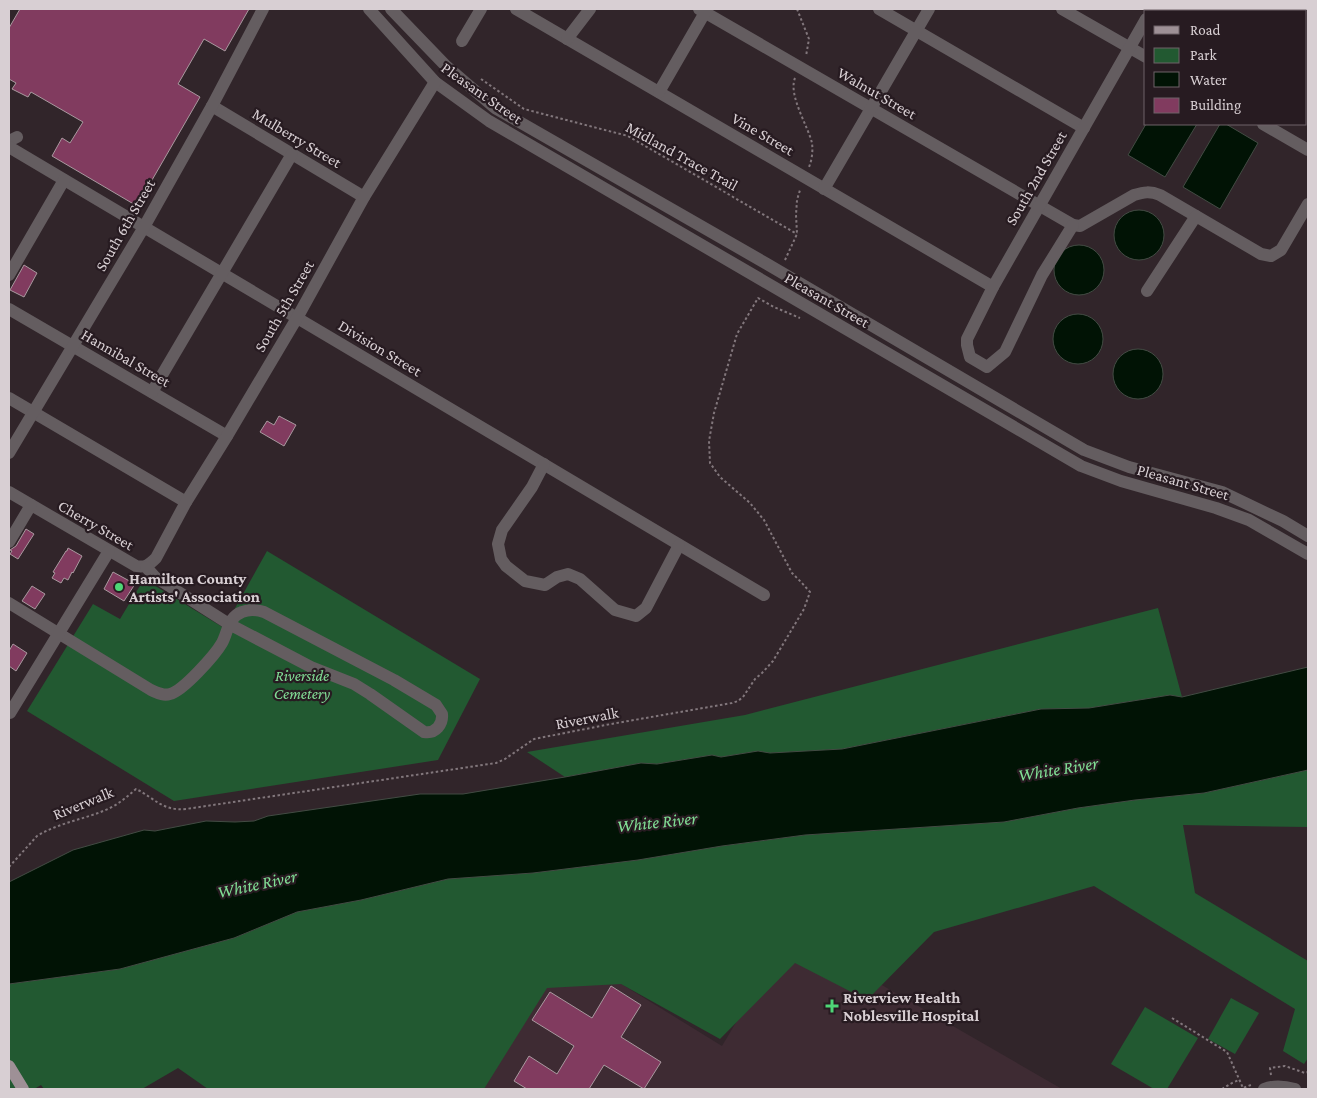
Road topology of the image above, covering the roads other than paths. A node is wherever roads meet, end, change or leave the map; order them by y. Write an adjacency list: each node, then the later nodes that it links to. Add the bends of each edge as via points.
1 (263, 9): 19 (street, South 6th Street)
2 (369, 9): 17 (street, Pleasant Street)
3 (391, 9): 50 (street, Pleasant Street, via 444,65 495,108 1084,450 1129,467 1222,492)
4 (481, 9): 14 (street)
5 (516, 9): 13 (street, Vine Street)
6 (590, 9): 13 (street)
7 (879, 9): 12 (street)
8 (929, 9): 12 (street)
9 (1062, 9): 15 (street)
10 (704, 10): 18 (street); 20 (street, Walnut Street)
11 (1144, 22): 15 (street, South 2nd Street)
12 (917, 31): 20 (street); 22 (street)
13 (567, 39): 18 (street, Vine Street)
14 (462, 41)
15 (1129, 48): 16 (street); 22 (street, South 2nd Street)
16 (1144, 56)
17 (435, 82): 28 (street, South 5th Street); 55 (street, Pleasant Street, via 489,121 1081,466 1249,520)
18 (659, 92): 27 (street, Vine Street)
19 (212, 106): 25 (street, Mulberry Street); 33 (street, South 6th Street)
20 (871, 108): 27 (street); 30 (street, Walnut Street)
21 (1265, 125): 24 (street)
22 (1084, 128): 30 (street, South 2nd Street)
23 (11, 142): 26 (street, Division Street)
24 (1308, 150)
25 (292, 154): 28 (street, Mulberry Street); 34 (street)
26 (64, 180): 33 (street, Division Street); 35 (street)
27 (824, 189): 36 (street, Vine Street)
28 (364, 197): 39 (street, South 5th Street)
29 (1308, 204): 31 (street, via 1281,250 1271,256 1261,254)
30 (1039, 206): 32 (street, Walnut Street); 36 (street, South 2nd Street)
31 (1196, 216): 32 (street, via 1151,192 1142,192 1080,226); 37 (street)
32 (1073, 225): 36 (street, South 2nd Street, via 1042,275 1005,352 987,367 970,357 967,339)
33 (144, 227): 34 (street, Division Street); 40 (street, South 6th Street)
34 (222, 273): 39 (street, Division Street); 41 (street)
35 (9, 275)
36 (993, 288)
37 (1147, 291)
38 (9, 309): 40 (street, Hannibal Street)
39 (297, 318): 44 (street, South 5th Street); 46 (street, Division Street)
40 (73, 346): 41 (street, Hannibal Street); 43 (street, South 6th Street)
41 (152, 392): 44 (street, Hannibal Street)
42 (9, 398): 43 (street)
43 (33, 412): 45 (street, South 6th Street); 48 (street)
44 (227, 436): 48 (street, South 5th Street)
45 (9, 454)
46 (544, 464): 52 (street, Division Street); 52 (street, via 502,530 498,544 506,566 525,581 545,585 557,576 568,574 580,579 615,610 636,616 646,608)
47 (9, 492): 49 (street, Cherry Street)
48 (186, 502): 53 (street, South 5th Street)
49 (31, 505): 51 (street); 54 (street, Cherry Street)
50 (1308, 536)
51 (9, 542)
52 (679, 545): 57 (street, Division Street)
53 (162, 546): 56 (street, Cherry Street)
54 (109, 551): 56 (street, Cherry Street, via 136,566); 60 (street)
55 (1308, 554)
56 (146, 567): 59 (street, via 155,577)
57 (764, 596)
58 (9, 603): 60 (street)
59 (229, 624): 59 (street, via 310,667 354,684 424,732 433,731 441,724 442,714 436,705 272,615 256,610 242,611); 60 (street, via 214,654 171,694 151,690)
60 (58, 633): 61 (street)
61 (9, 712)
62 (9, 1066): 63 (main road)
63 (23, 1089)
64 (1264, 1089): 65 (street, via 1277,1086)
65 (1295, 1089)

